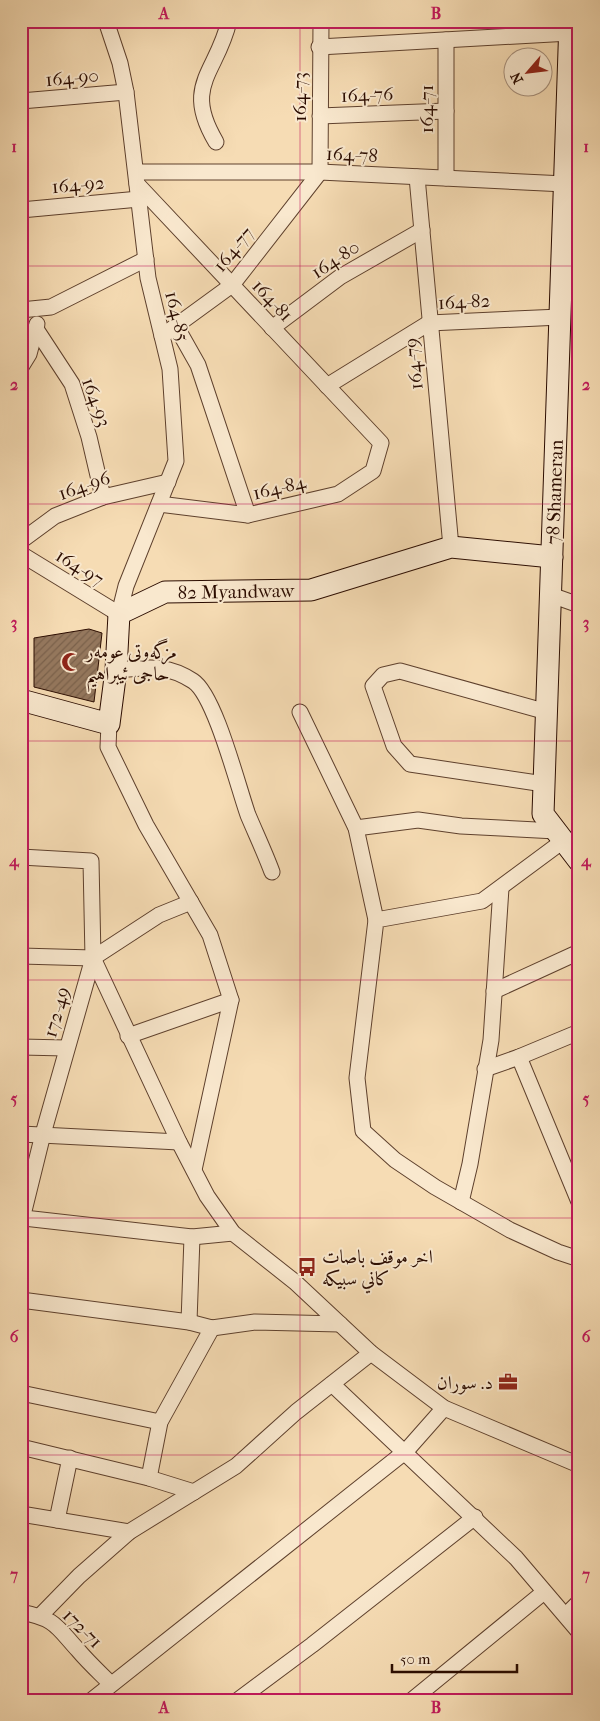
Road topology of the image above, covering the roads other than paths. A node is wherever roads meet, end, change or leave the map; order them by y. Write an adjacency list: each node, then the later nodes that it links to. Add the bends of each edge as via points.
1 (106, 21): 7 (street, 164-85)
2 (229, 21): 11 (street, via 202,89 204,118)
3 (321, 21): 6 (street, 164-73)
4 (570, 27): 5 (street); 16 (street, 78 Shameran)
5 (446, 40): 6 (street); 9 (street, 164-71)
6 (319, 47): 10 (street, 164-73)
7 (126, 92): 8 (street, 164-90); 15 (street, 164-85)
8 (21, 101)
9 (446, 111): 10 (street, 164-76); 14 (street, 164-71)
10 (320, 116): 12 (street, 164-73)
11 (216, 142)
12 (320, 172): 13 (street, 164-78); 15 (street, 164-78); 20 (street, 164-77)
13 (417, 177): 14 (street, 164-78); 18 (street, 164-79)
14 (446, 178): 16 (street, 164-78)
15 (137, 185): 17 (street, 164-92); 19 (street, 164-85); 20 (street, 164-81)
16 (572, 186): 23 (street, 78 Shameran)
17 (21, 210)
18 (422, 230): 24 (street, 164-79); 26 (street, 164-80, via 340,277)
19 (146, 259): 21 (street, via 51,307); 28 (street, 164-85)
20 (232, 285): 25 (street, 164-77); 26 (street, 164-81)
21 (42, 308): 22 (street); 27 (street)
22 (21, 310)
23 (560, 317): 24 (street, 164-82); 39 (street, 78 Shameran)
24 (429, 323): 30 (street, 164-82); 37 (street, 164-79)
25 (176, 326): 28 (street, 164-77); 35 (street, via 198,365)
26 (272, 328): 30 (street, 164-81)
27 (36, 330): 29 (street, via 29,354); 33 (street, 164-93, via 72,384)
28 (162, 336): 32 (street, 164-85, via 170,369 176,461)
29 (21, 366)
30 (327, 386): 31 (street, 164-81)
31 (381, 443): 35 (street, 164-84, via 373,471 338,494)
32 (168, 482): 33 (street, 164-96); 34 (street, 164-85)
33 (103, 496): 36 (street, 164-96, via 55,516)
34 (159, 504): 35 (street, 164-84); 42 (street, 164-85)
35 (248, 515)
36 (21, 542)
37 (451, 547): 39 (street, 82 Myandwaw); 42 (street, 82 Myandwaw, via 311,590 165,592)
38 (21, 554): 42 (street, 164-97)
39 (552, 557): 40 (street, 78 Shameran)
40 (551, 595): 41 (street); 46 (street, 78 Shameran)
41 (579, 604)
42 (118, 614): 43 (street)
43 (116, 670): 47 (street); 53 (street, via 167,668 195,682 206,697 219,728)
44 (21, 700): 47 (street)
45 (300, 712): 49 (street)
46 (547, 712): 48 (street, 78 Shameran); 48 (street, via 400,671 383,676 373,686 394,746 410,764)
47 (109, 724): 55 (street, via 108,747 146,825)
48 (544, 784): 50 (street, 78 Shameran, via 544,814)
49 (356, 828): 50 (street, via 418,820); 56 (street)
50 (560, 836): 52 (street, 78 Shameran); 54 (street)
51 (21, 857): 59 (street, via 91,861)
52 (579, 862)
53 (272, 872)
54 (501, 888): 56 (street, via 482,901); 60 (street)
55 (191, 902): 59 (street, via 159,915); 61 (street, via 210,935)
56 (376, 920): 72 (street, via 357,1078 363,1131 395,1160)
57 (579, 952): 60 (street)
58 (21, 956): 59 (street)
59 (93, 958): 63 (street); 65 (street, 172-49)
60 (494, 991): 67 (street, via 491,1040)
61 (231, 1000): 63 (street); 71 (street)
62 (579, 1032): 66 (street)
63 (128, 1036): 70 (street)
64 (21, 1046): 65 (street)
65 (66, 1048): 69 (street, 172-49)
66 (519, 1057): 67 (street); 73 (street)
67 (485, 1069): 72 (street)
68 (21, 1134): 69 (street)
69 (43, 1134): 70 (street); 74 (street, 172-49)
70 (180, 1142): 71 (street)
71 (194, 1170): 75 (street, via 207,1196)
72 (461, 1202): 77 (street, via 510,1230)
73 (579, 1202)
74 (22, 1221): 76 (street)
75 (233, 1233): 76 (street); 80 (street, via 295,1282)
76 (192, 1237): 79 (street)
77 (579, 1259)
78 (21, 1300): 79 (street)
79 (189, 1322): 81 (street)
80 (340, 1324): 81 (street, via 255,1322); 82 (street)
81 (212, 1328): 86 (street)
82 (372, 1353): 83 (street); 85 (street)
83 (332, 1384): 88 (street); 92 (street, via 236,1466)
84 (21, 1392): 86 (street)
85 (444, 1408): 88 (street); 90 (street)
86 (160, 1422): 91 (street)
87 (21, 1447): 89 (street)
88 (406, 1451): 94 (street); 103 (street)
89 (70, 1458): 91 (street); 95 (street)
90 (579, 1466)
91 (149, 1478): 92 (street)
92 (194, 1492): 96 (street)
93 (21, 1514): 95 (street)
94 (475, 1517): 97 (street); 105 (street)
95 (57, 1520): 96 (street)
96 (129, 1532): 101 (street)
97 (544, 1592): 100 (street); 106 (street)
98 (579, 1602): 100 (street)
99 (21, 1612): 101 (street, 172-71)
100 (566, 1615): 102 (street)
101 (40, 1616): 103 (street, 172-71, via 60,1628)
102 (579, 1632)
103 (111, 1684): 104 (street)
104 (92, 1700)
105 (238, 1700)
106 (412, 1700)

